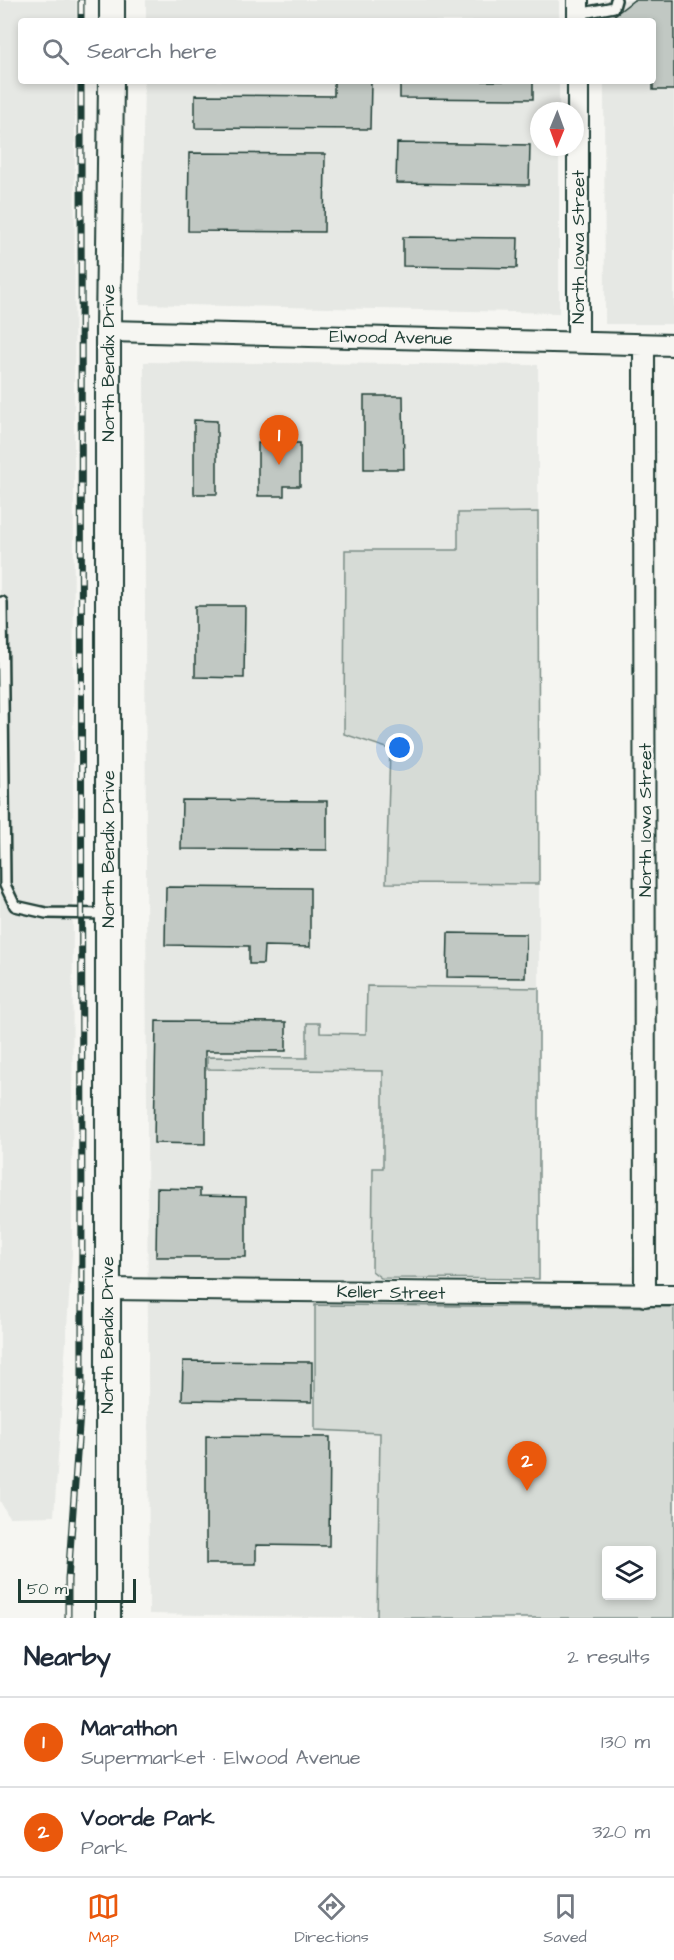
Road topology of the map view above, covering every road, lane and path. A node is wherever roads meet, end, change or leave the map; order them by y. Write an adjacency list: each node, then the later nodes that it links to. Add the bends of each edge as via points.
1 (112, 0): 4 (street)
2 (616, 0): 3 (lane, via 614,7)
3 (578, 12)
4 (112, 18)
5 (111, 84): 7 (street, North Bendix Drive)
6 (578, 84): 8 (street, North Iowa Street)
7 (108, 331): 8 (street, Elwood Avenue); 12 (street, North Bendix Drive)
8 (578, 342): 9 (street, Elwood Avenue)
9 (644, 345): 10 (street, Elwood Avenue); 15 (street, North Iowa Street)
10 (674, 345)
11 (2, 602): 12 (lane, via 5,885 15,906 46,913)
12 (108, 914): 13 (street, North Bendix Drive)
13 (107, 1289): 15 (street, Keller Street); 16 (street, North Bendix Drive)
14 (674, 1295): 15 (street, Keller Street)
15 (645, 1296)
16 (108, 1618)

